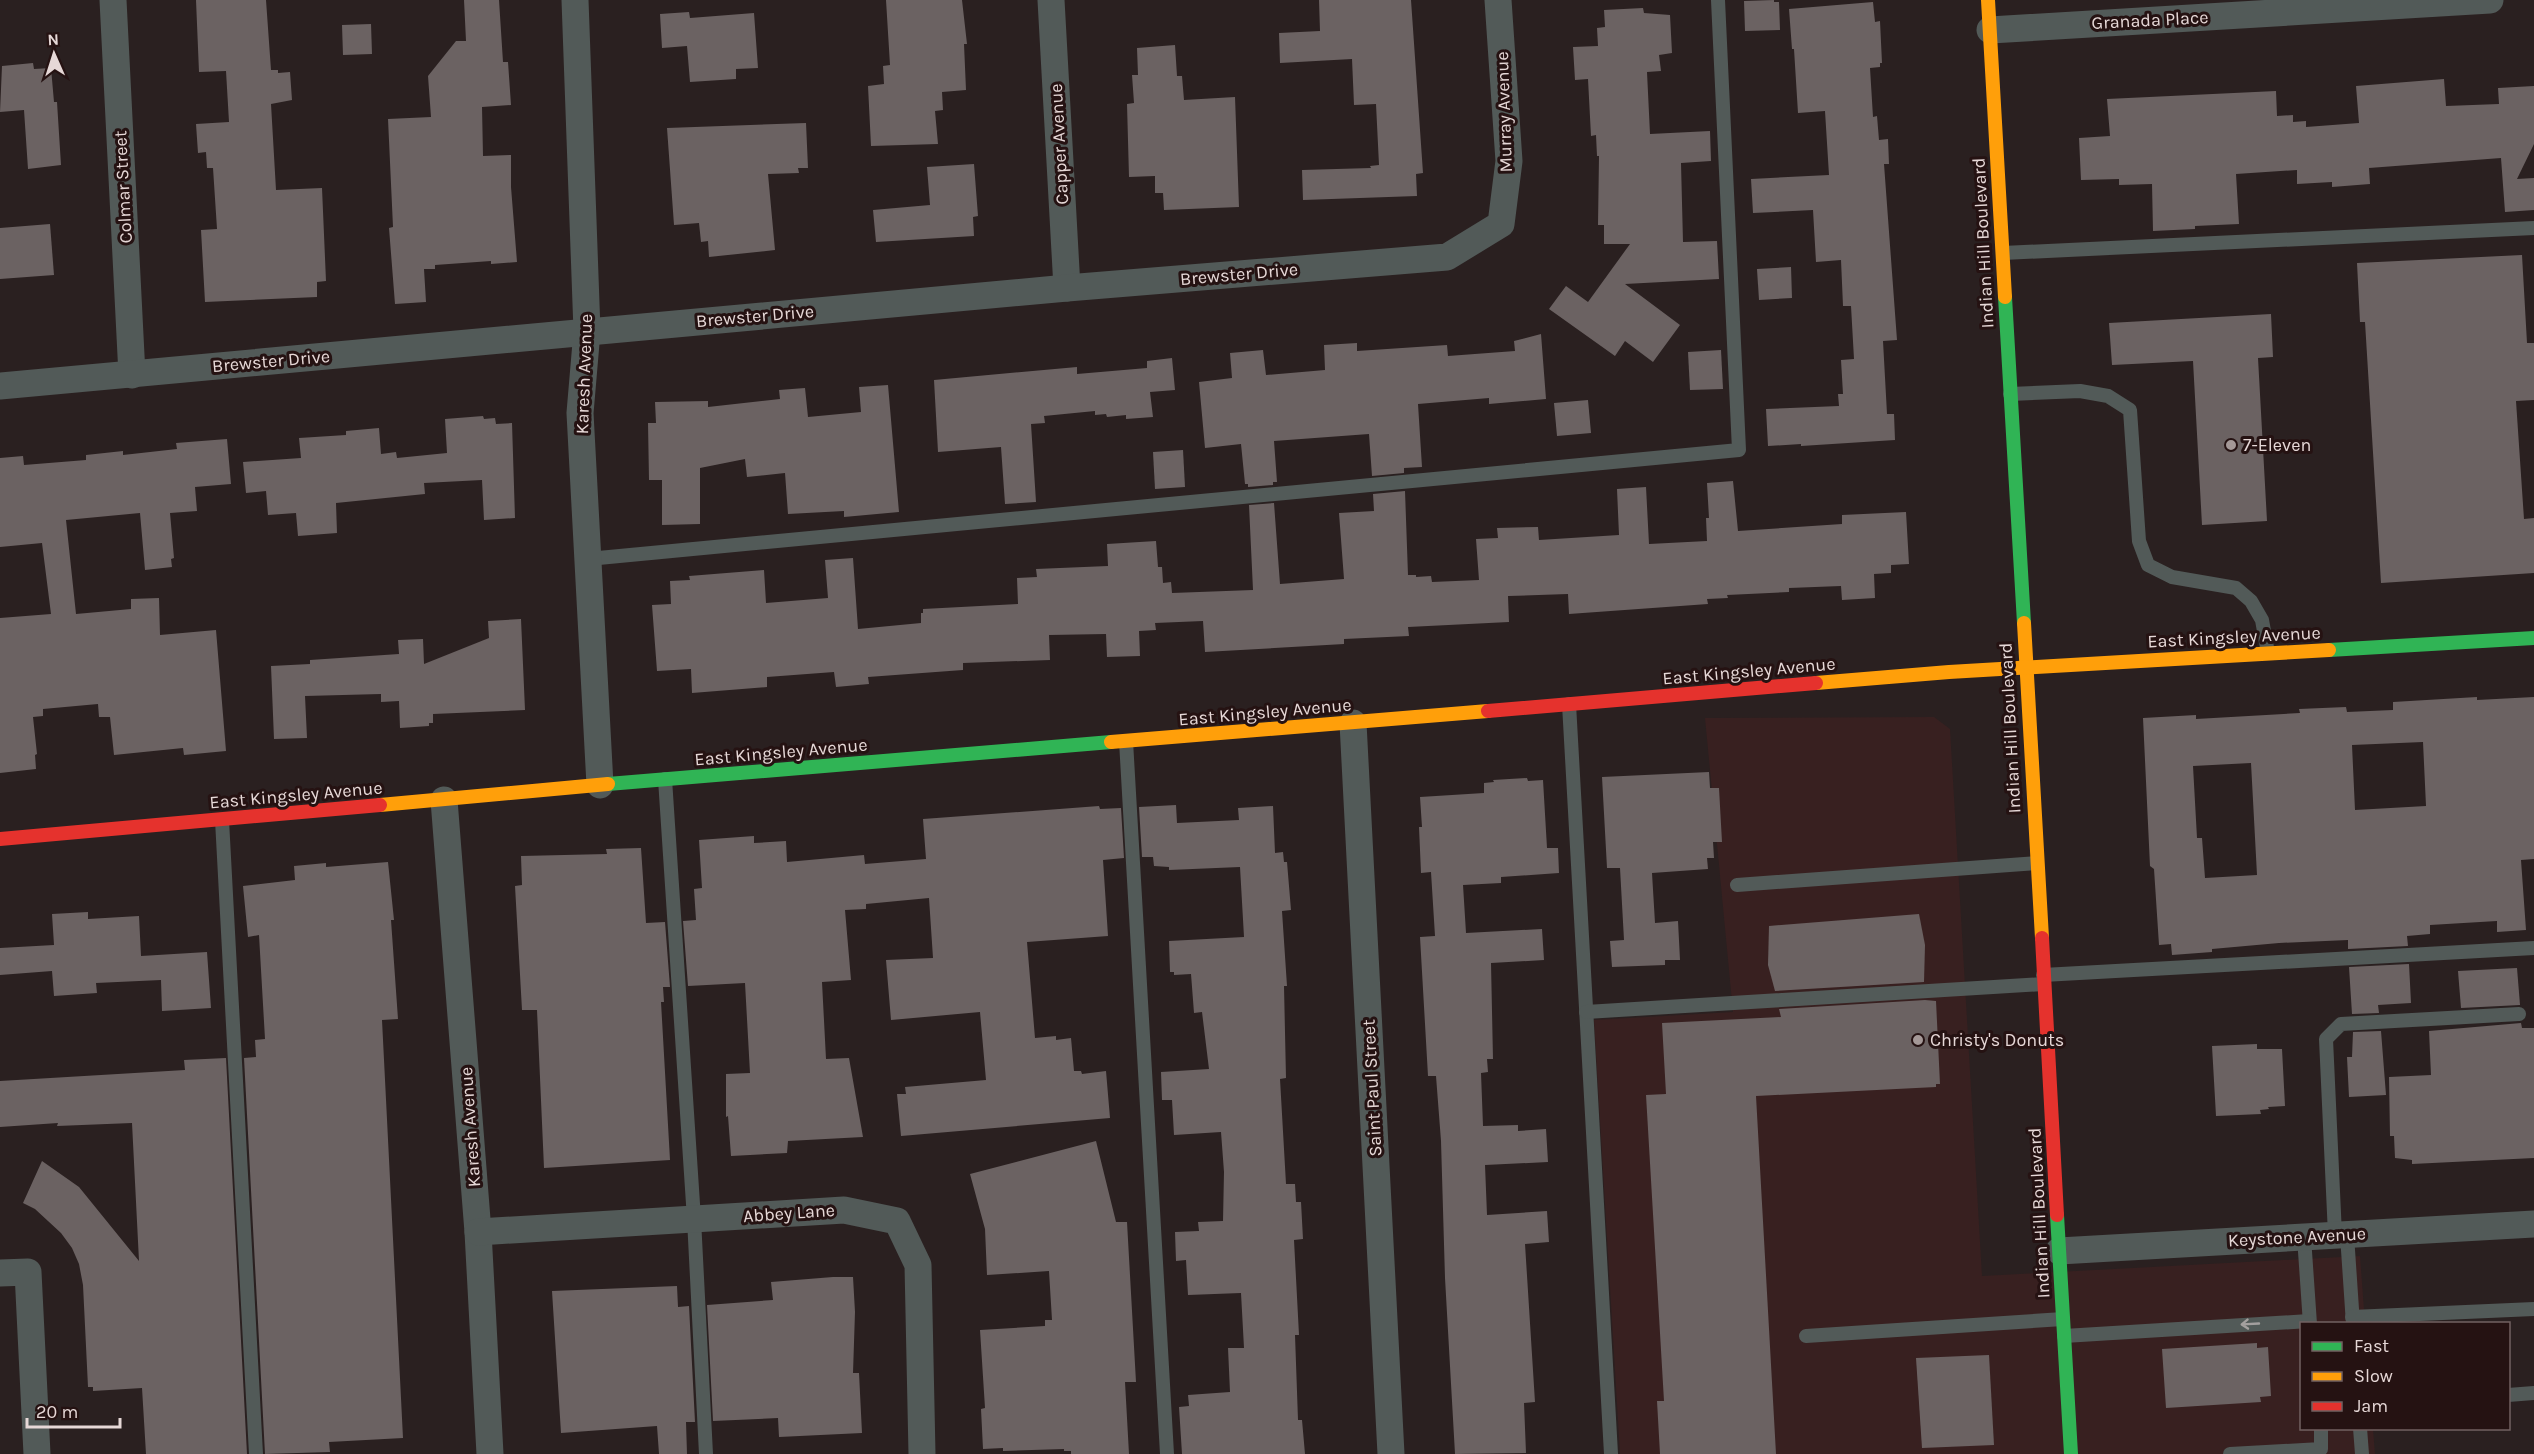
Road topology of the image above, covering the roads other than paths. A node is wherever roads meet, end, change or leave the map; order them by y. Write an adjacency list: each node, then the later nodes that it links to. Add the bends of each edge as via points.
1 (113, 0): 14 (street, Colmar Street)
2 (575, 0): 13 (street, Karesh Avenue)
3 (1051, 0): 12 (street, Capper Avenue)
4 (1498, 0): 9 (street, Murray Avenue, via 1509,161)
5 (1718, 0): 17 (lane, via 1739,450)
6 (1988, 0): 8 (street, Indian Hill Boulevard)
7 (2490, 0): 8 (street, Granada Place)
8 (1990, 30): 11 (street, Indian Hill Boulevard)
9 (1501, 224): 12 (street, Brewster Drive, via 1447,257)
10 (2534, 228): 11 (lane)
11 (2002, 253): 16 (street, Indian Hill Boulevard)
12 (1067, 288): 13 (street, Brewster Drive)
13 (587, 331): 14 (street, Brewster Drive); 17 (street, Karesh Avenue, via 580,413)
14 (132, 375): 15 (street, Brewster Drive)
15 (0, 386)
16 (2010, 394): 19 (lane, via 2080,391 2108,396 2130,410 2139,542 2148,565 2172,577 2236,588 2252,602 2262,620); 20 (street, Indian Hill Boulevard)
17 (588, 559): 25 (street, Karesh Avenue)
18 (2534, 638): 19 (street, East Kingsley Avenue)
19 (2268, 653): 20 (street, East Kingsley Avenue)
20 (2025, 667): 21 (street, East Kingsley Avenue); 29 (street, Indian Hill Boulevard)
21 (1569, 704): 22 (street, East Kingsley Avenue); 33 (lane)
22 (1353, 723): 23 (street, East Kingsley Avenue); 59 (street, Saint Paul Street)
23 (1126, 741): 24 (street, East Kingsley Avenue); 58 (lane)
24 (665, 779): 25 (street, East Kingsley Avenue); 35 (lane)
25 (600, 785): 26 (street, East Kingsley Avenue)
26 (444, 800): 27 (street, East Kingsley Avenue); 37 (street, Karesh Avenue)
27 (222, 819): 28 (street, East Kingsley Avenue); 54 (lane)
28 (0, 839)
29 (2037, 863): 30 (lane); 32 (street, Indian Hill Boulevard)
30 (1737, 885)
31 (2534, 948): 32 (lane)
32 (2043, 979): 33 (lane); 40 (street, Indian Hill Boulevard)
33 (1586, 1012): 60 (lane)
34 (2519, 1014): 38 (lane, via 2341,1024 2326,1039)
35 (694, 1219): 37 (street, Abbey Lane); 56 (lane); 57 (street, Abbey Lane, via 844,1209 897,1221 918,1265)
36 (2534, 1224): 38 (street, Keystone Avenue)
37 (478, 1232): 55 (street, Karesh Avenue)
38 (2341, 1235): 39 (street, Keystone Avenue); 44 (lane)
39 (2304, 1237): 40 (street, Keystone Avenue); 45 (lane)
40 (2060, 1251): 43 (street, Indian Hill Boulevard)
41 (0, 1273): 53 (street, via 28,1272)
42 (2534, 1309): 44 (lane)
43 (2063, 1319): 47 (lane); 48 (street, Indian Hill Boulevard)
44 (2353, 1320)
45 (2309, 1322)
46 (2300, 1323): 48 (lane, one-way to 48)
47 (1806, 1336)
48 (2064, 1336): 61 (street, Indian Hill Boulevard)
49 (2534, 1393): 50 (lane)
50 (2510, 1395)
51 (2321, 1430): 62 (lane, via 2321,1449)
52 (2360, 1430): 63 (lane)
53 (38, 1454)
54 (256, 1454)
55 (490, 1454)
56 (706, 1454)
57 (922, 1454)
58 (1167, 1454)
59 (1392, 1454)
60 (1611, 1454)
61 (2071, 1454)
62 (2230, 1454)
63 (2362, 1454)

